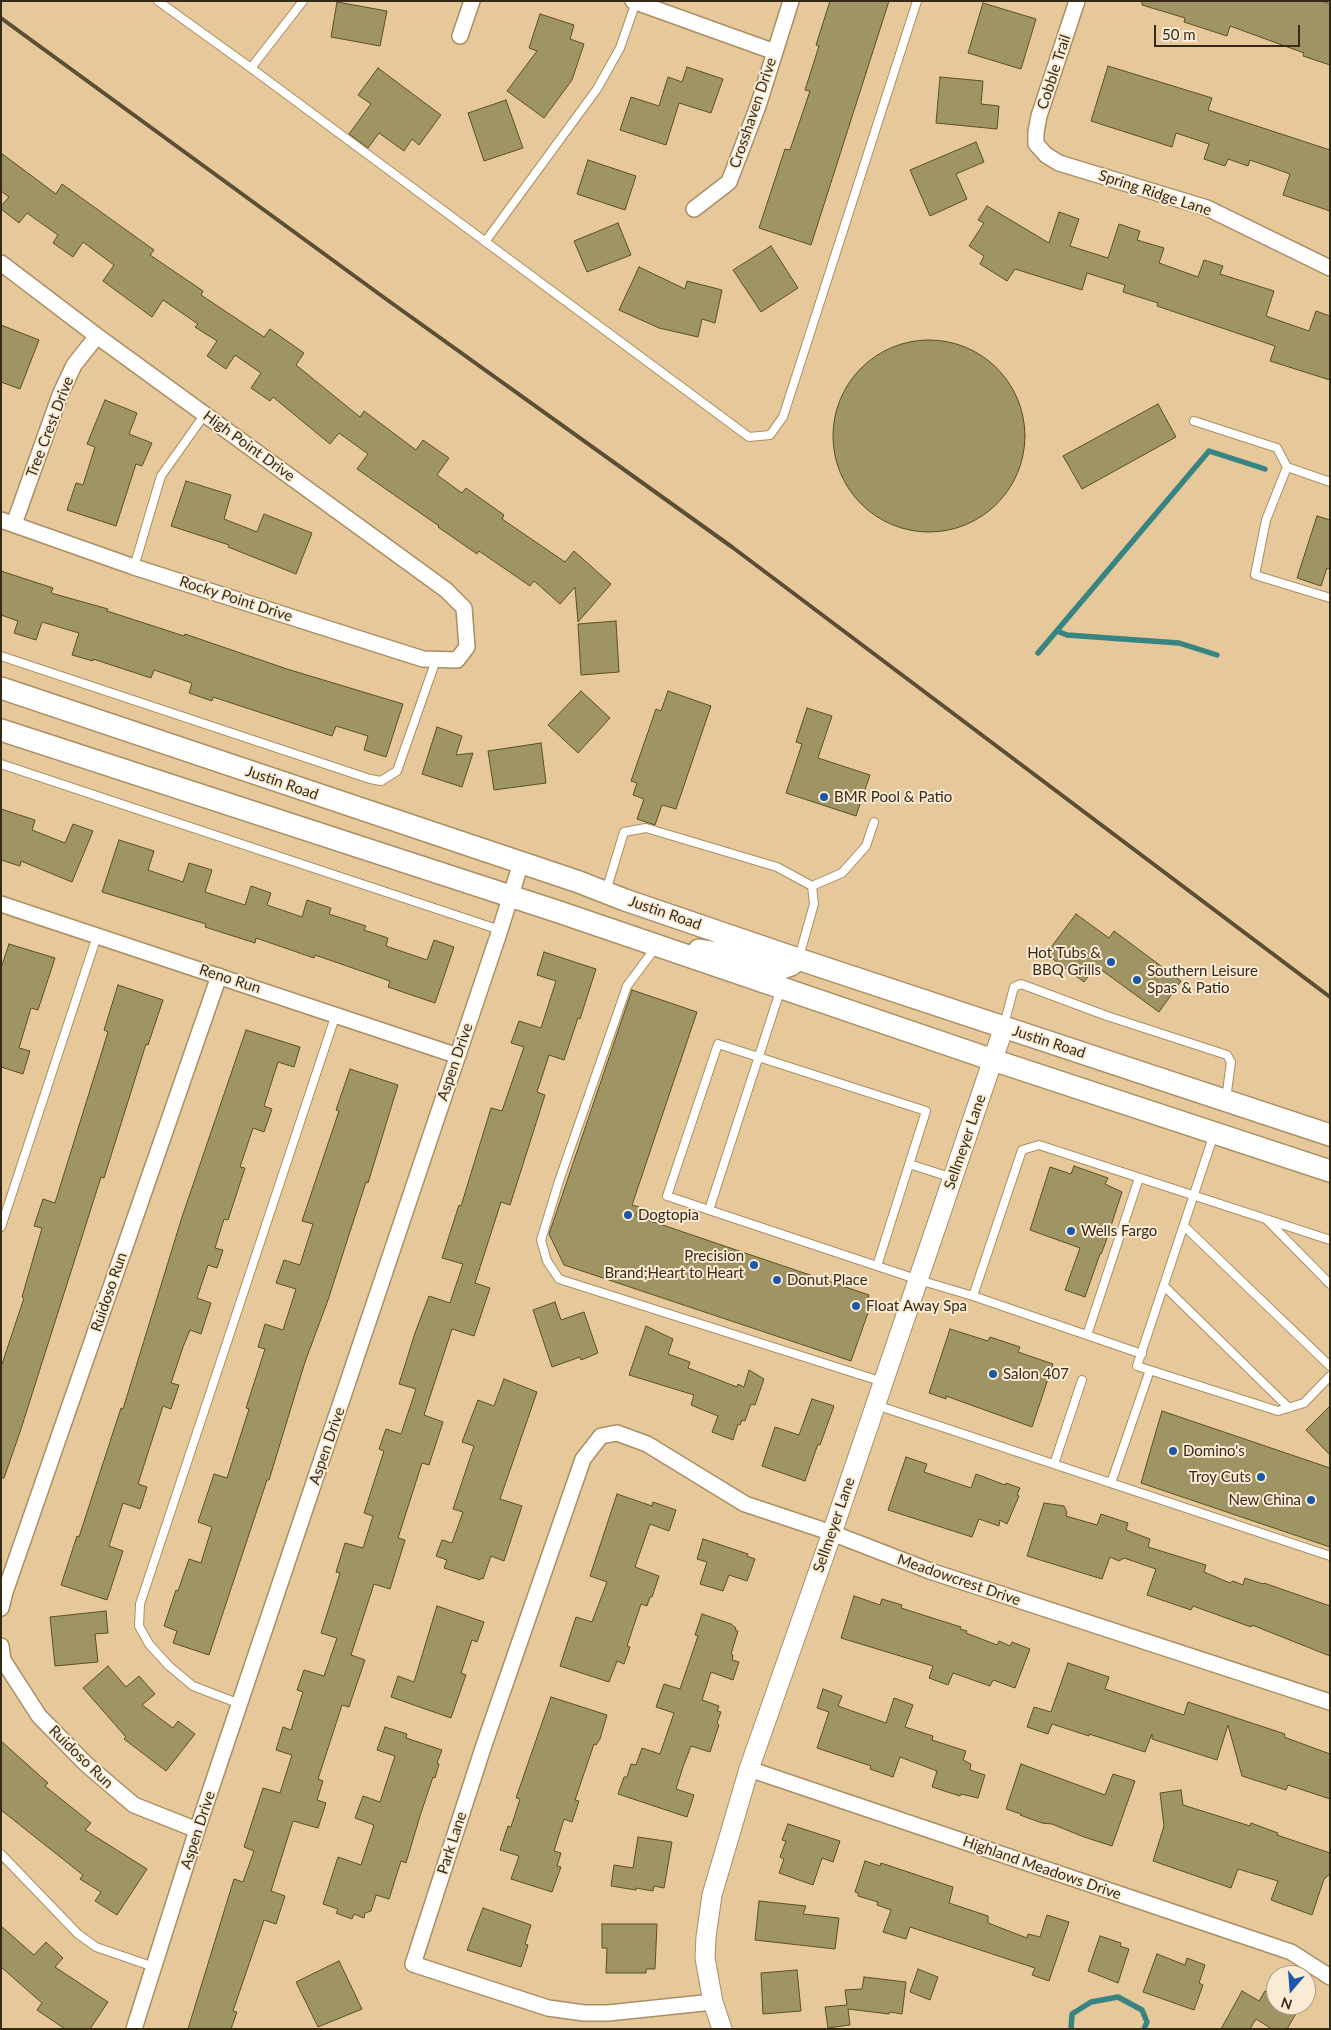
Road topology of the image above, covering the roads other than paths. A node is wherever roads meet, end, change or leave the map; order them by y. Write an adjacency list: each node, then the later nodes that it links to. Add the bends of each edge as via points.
1 (158, 1): 10 (lane)
2 (303, 1): 10 (lane)
3 (472, 1): 8 (street)
4 (791, 1): 9 (street, Crosshaven Drive)
5 (918, 1): 13 (lane, via 783,417 770,435 749,437)
6 (1078, 1): 11 (street, Cobble Trail, via 1039,116)
7 (635, 2): 9 (street); 13 (lane, via 620,48 597,89)
8 (460, 36)
9 (775, 52): 12 (street, Crosshaven Drive, via 729,182)
10 (251, 68): 13 (lane)
11 (1036, 144): 15 (street, Spring Ridge Lane, via 1059,163 1207,208)
12 (694, 209)
13 (485, 242)
14 (1, 263): 16 (street, High Point Drive)
15 (1330, 268)
16 (97, 336): 17 (street, High Point Drive); 21 (street, Tree Crest Drive, via 74,365)
17 (205, 414): 22 (lane, via 161,476); 24 (street, High Point Drive, via 446,590 464,608)
18 (1194, 421): 19 (lane, via 1277,448)
19 (1287, 467): 20 (lane); 23 (lane, via 1266,520 1255,575)
20 (1330, 482)
21 (8, 522): 22 (street, Rocky Point Drive)
22 (134, 567): 26 (street, Rocky Point Drive, via 423,659)
23 (1330, 598)
24 (467, 646): 26 (street, Rocky Point Drive, via 457,660)
25 (1, 656): 26 (lane, via 381,781 397,771)
26 (436, 660)
27 (1, 688): 31 (main road, Justin Road)
28 (1, 730): 34 (main road)
29 (1, 764): 36 (lane)
30 (874, 822): 32 (lane, via 866,846 842,873)
31 (521, 863): 33 (main road, Justin Road); 34 (street, Aspen Drive)
32 (812, 886): 33 (lane, via 777,867 646,828 624,832); 39 (lane, via 814,904)
33 (606, 892): 39 (main road, Justin Road)
34 (510, 898): 36 (street, Aspen Drive); 38 (main road)
35 (1, 904): 37 (street, Reno Run)
36 (500, 930): 44 (street, Aspen Drive)
37 (97, 936): 40 (street, Reno Run); 58 (lane)
38 (657, 946): 39 (main road, via 750,958 780,969); 41 (main road); 71 (lane, via 627,986 616,1016 541,1240 548,1261 559,1280)
39 (798, 958): 43 (main road, Justin Road)
40 (219, 976): 42 (street, Reno Run); 79 (street, Ruidoso Run)
41 (781, 988): 45 (lane); 46 (main road)
42 (336, 1014): 44 (street, Reno Run); 82 (lane, via 140,1604 139,1626 169,1666 193,1686)
43 (1004, 1027): 46 (street, Sellmeyer Lane); 47 (main road, Justin Road); 47 (lane, via 1014,986 1021,984 1227,1055 1231,1062)
44 (458, 1056): 82 (street, Aspen Drive)
45 (758, 1057): 50 (lane, via 926,1111); 55 (lane); 55 (lane, via 718,1044 666,1196)
46 (993, 1060): 48 (main road); 52 (street, Sellmeyer Lane)
47 (1226, 1101): 49 (main road, Justin Road)
48 (1215, 1133): 51 (main road); 54 (lane)
49 (1330, 1135)
50 (909, 1164): 52 (lane); 60 (lane)
51 (1330, 1171)
52 (953, 1178): 61 (street, Sellmeyer Lane)
53 (1139, 1178): 54 (lane); 64 (lane, via 1039,1145 1022,1150); 65 (lane)
54 (1194, 1196): 56 (lane); 57 (lane)
55 (709, 1210): 60 (lane)
56 (1266, 1219): 59 (lane); 62 (lane)
57 (1184, 1226): 63 (lane); 67 (lane)
58 (1, 1227)
59 (1330, 1240)
60 (877, 1266): 61 (lane)
61 (918, 1280): 64 (lane); 71 (street, Sellmeyer Lane)
62 (1330, 1284)
63 (1164, 1286): 66 (lane); 73 (lane)
64 (973, 1296): 65 (lane)
65 (1087, 1335): 66 (lane)
66 (1142, 1354): 68 (lane, via 1137,1366)
67 (1330, 1366)
68 (1150, 1370): 73 (lane, via 1278,1411); 76 (lane)
69 (1330, 1376): 73 (lane, via 1304,1403)
70 (1082, 1380): 75 (lane)
71 (883, 1382): 72 (street, Sellmeyer Lane)
72 (876, 1405): 75 (lane); 77 (street, Sellmeyer Lane)
73 (1289, 1408)
74 (600, 1436): 77 (street, Meadowcrest Drive, via 617,1433 647,1444 745,1504); 88 (street, Park Lane, via 583,1459 484,1745 413,1964 548,2008 574,2012 608,2013)
75 (1054, 1464): 76 (lane)
76 (1111, 1483): 78 (lane)
77 (832, 1533): 81 (street, Meadowcrest Drive, via 930,1571); 83 (street, Sellmeyer Lane)
78 (1330, 1556)
79 (1, 1608)
80 (1, 1646): 84 (street, Ruidoso Run, via 3,1660 39,1716 86,1766 134,1805)
81 (1330, 1702)
82 (240, 1704): 84 (street, Aspen Drive)
83 (749, 1770): 87 (street, Highland Meadows Drive, via 1291,1952); 88 (street, Sellmeyer Lane, via 711,1904 705,1958)
84 (197, 1830): 86 (street, Aspen Drive)
85 (1, 1854): 86 (lane, via 78,1934 96,1947)
86 (154, 1967): 89 (street, Aspen Drive)
87 (1330, 1977)
88 (713, 2002): 90 (street, Sellmeyer Lane)
89 (134, 2029)
90 (722, 2029)

